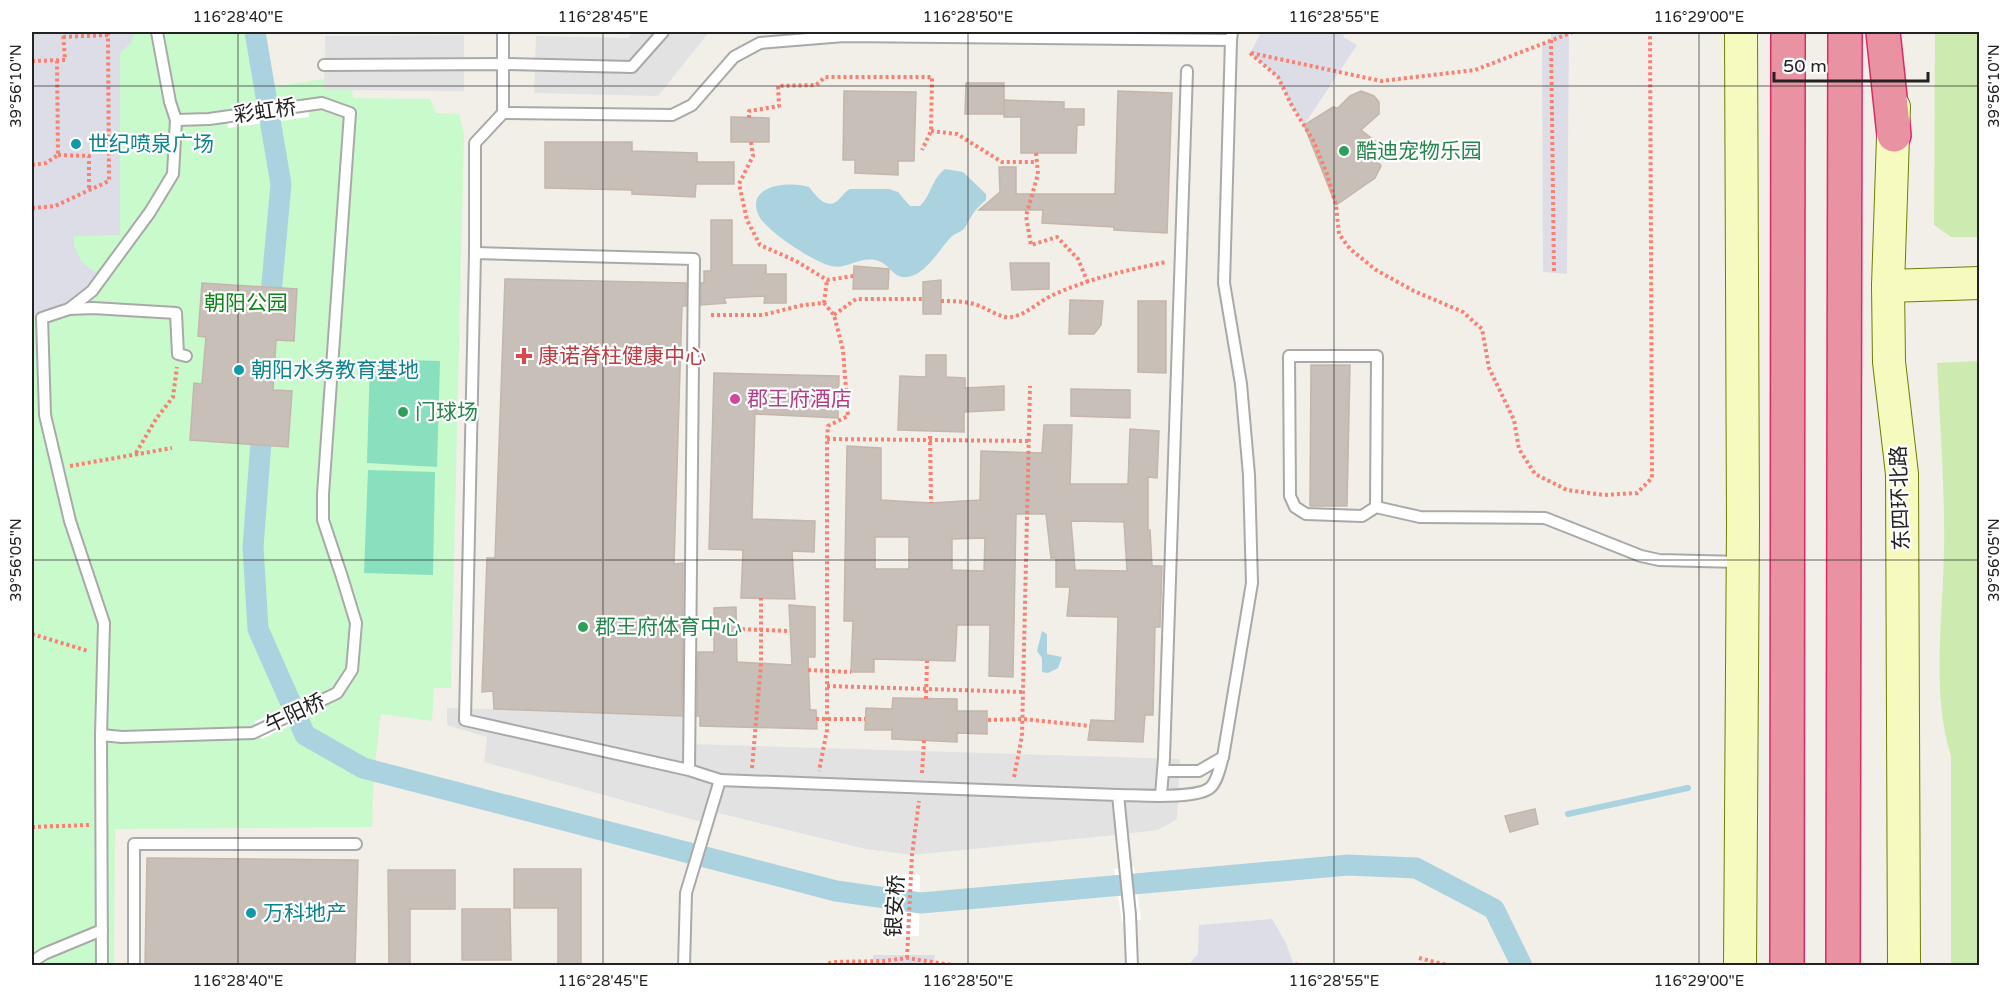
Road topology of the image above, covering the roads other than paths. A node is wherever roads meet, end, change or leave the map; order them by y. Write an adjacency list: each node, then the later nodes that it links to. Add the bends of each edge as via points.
1 (157, 32): 15 (lane)
2 (503, 32): 11 (lane)
3 (663, 32): 11 (lane, via 632,67)
4 (1741, 32): 24 (street)
5 (1788, 32): 36 (highway)
6 (1845, 32): 37 (highway)
7 (1883, 32): 16 (highway)
8 (1895, 32): 16 (street, 东四环北路)
9 (995, 34): 10 (lane); 14 (lane, via 844,36 760,43 734,57 692,105 672,115)
10 (1231, 36): 27 (lane, via 1224,283 1242,384 1252,583)
11 (503, 64): 12 (lane); 14 (lane)
12 (324, 65)
13 (1187, 71): 29 (lane)
14 (503, 113): 17 (lane, via 476,143)
15 (176, 120): 20 (lane, via 174,174 92,291); 25 (lane, 彩虹桥, via 322,103 350,113 323,494 323,520 356,623 352,670)
16 (1894, 135): 19 (street, 东四环北路)
17 (476, 253): 28 (lane, via 465,720); 28 (lane, via 694,259)
18 (1980, 283): 19 (street)
19 (1888, 286): 43 (street, 东四环北路, via 1889,362 1902,474)
20 (69, 309): 21 (lane); 22 (lane, via 176,313)
21 (37, 318): 26 (lane, via 45,415 70,521 104,623)
22 (182, 355)
23 (1376, 507): 23 (lane, via 1377,356 1289,356 1290,496 1295,507 1306,514 1362,516); 24 (lane, via 1420,517 1545,518 1659,560)
24 (1743, 562): 42 (street)
25 (337, 693): 26 (lane, 午阳桥, via 253,733)
26 (101, 735): 34 (lane)
27 (1223, 757): 29 (lane, via 1199,771); 32 (lane, via 1210,788 1192,795)
28 (688, 770): 30 (lane)
29 (1162, 771): 32 (lane)
30 (720, 780): 31 (lane); 40 (lane, via 686,893)
31 (1118, 795): 32 (lane); 41 (lane, via 1131,915)
32 (1161, 795)
33 (356, 844): 39 (lane, via 134,844)
34 (102, 930): 35 (lane); 38 (lane)
35 (32, 962)
36 (1787, 963)
37 (1843, 964)
38 (102, 966)
39 (134, 966)
40 (684, 966)
41 (1132, 966)
42 (1740, 966)
43 (1904, 966)

